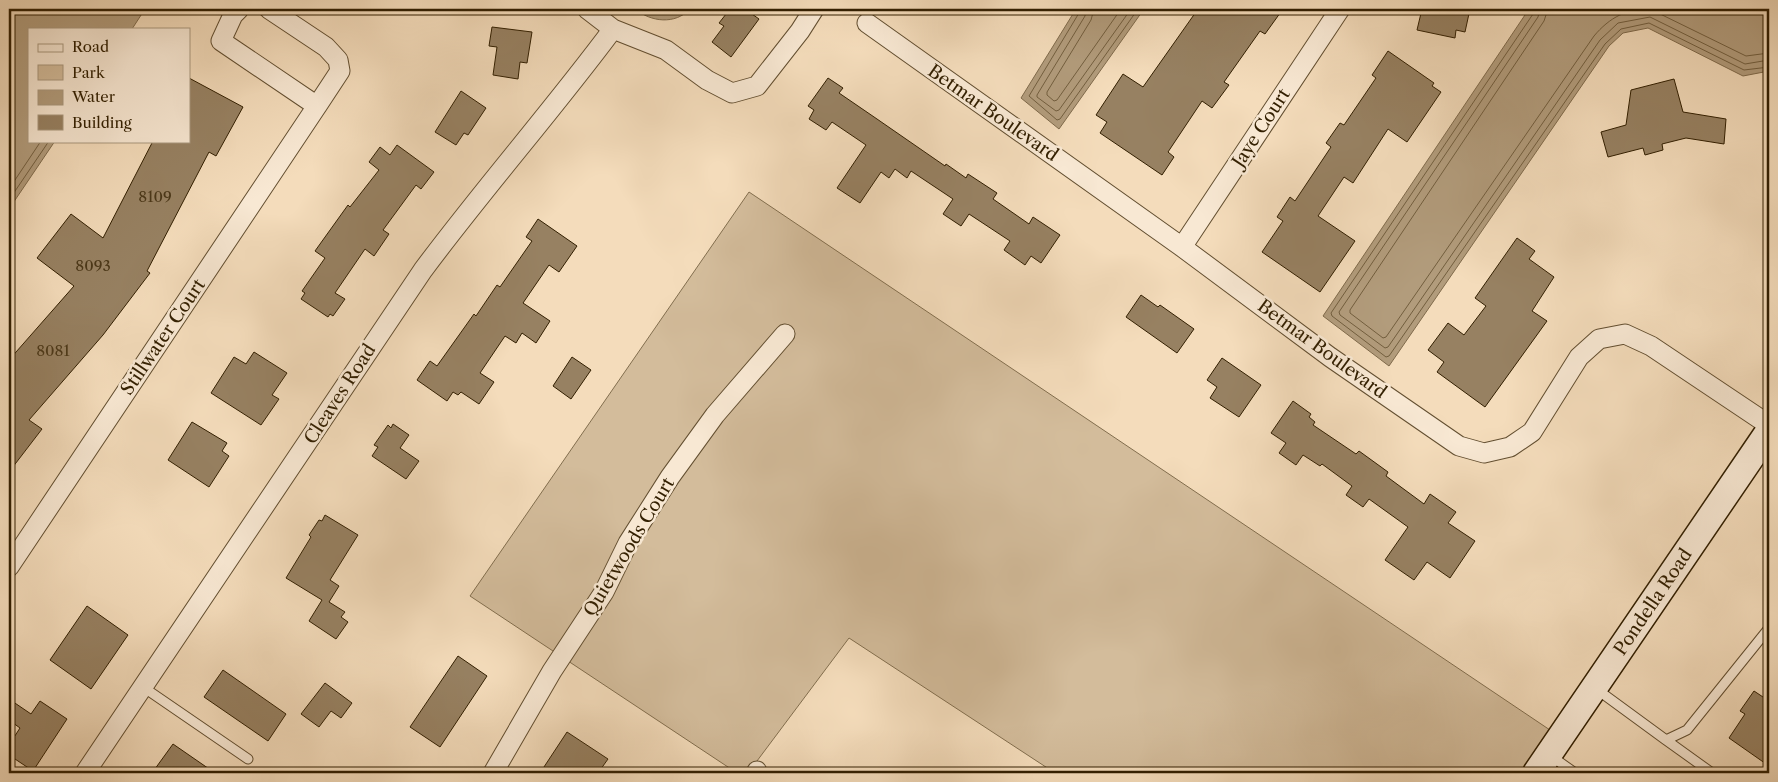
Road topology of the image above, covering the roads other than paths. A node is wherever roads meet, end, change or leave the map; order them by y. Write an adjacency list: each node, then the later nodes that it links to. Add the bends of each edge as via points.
1 (239, 9): 8 (street, via 221,40)
2 (269, 9): 8 (street, Stillwater Court, via 326,47 338,60 340,71)
3 (587, 9): 7 (street)
4 (814, 9): 7 (street, via 757,86 732,93 707,80 666,50)
5 (1340, 9): 9 (street, Jaye Court)
6 (867, 23): 9 (street, Betmar Boulevard)
7 (613, 29): 15 (street, Cleaves Road, via 424,270)
8 (318, 106): 13 (street, Stillwater Court)
9 (1182, 247): 11 (street, Betmar Boulevard, via 1330,357 1459,446 1484,453 1510,447 1532,432 1579,357 1599,339 1625,334 1651,346)
10 (785, 334): 21 (street, Quietwoods Court, via 715,415 670,477)
11 (1769, 425)
12 (1769, 431): 16 (main road, Pondella Road)
13 (9, 567)
14 (1769, 628): 17 (lane, via 1687,730)
15 (143, 687): 18 (lane); 20 (street, Cleaves Road)
16 (1594, 688): 17 (lane); 19 (main road, Pondella Road)
17 (1666, 740): 23 (lane)
18 (248, 759)
19 (1543, 764): 22 (lane)
20 (85, 773)
21 (493, 773)
22 (1575, 773)
23 (1712, 773)

